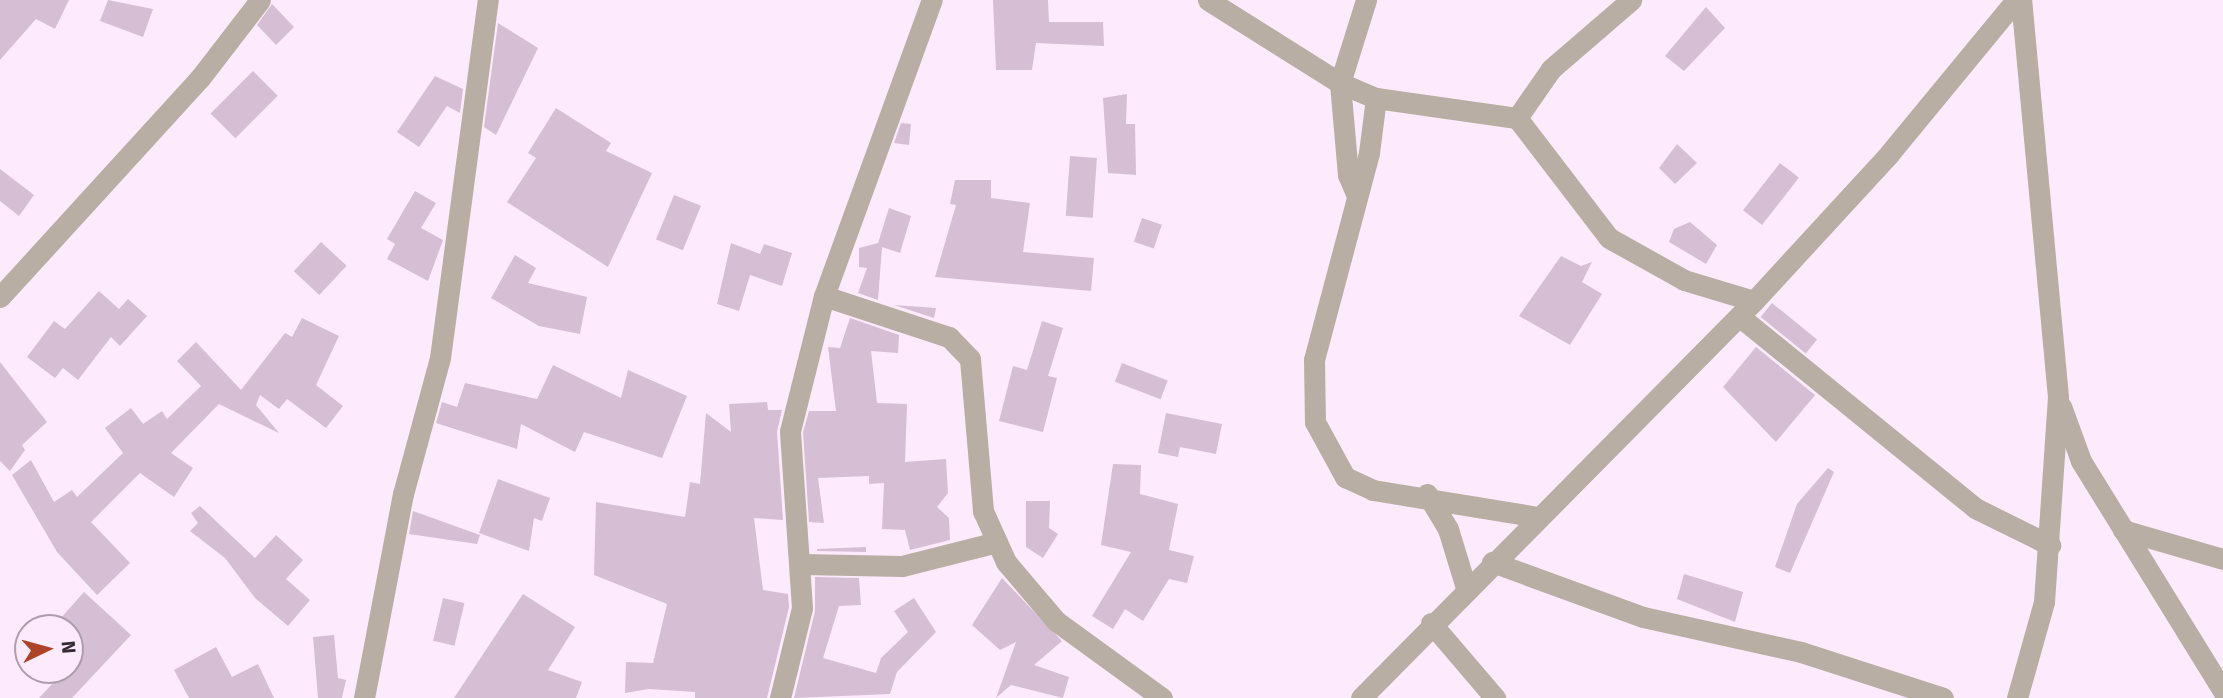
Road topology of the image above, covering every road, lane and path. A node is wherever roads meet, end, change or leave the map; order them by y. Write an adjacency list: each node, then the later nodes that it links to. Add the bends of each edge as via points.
1 (260, 0): 9 (street)
2 (488, 0): 29 (street, via 440,358 403,494)
3 (932, 0): 14 (street)
4 (1208, 0): 10 (street)
5 (1366, 0): 10 (street)
6 (1631, 0): 12 (street, via 1551,69)
7 (2015, 0): 16 (street, via 1889,154)
8 (2021, 0): 17 (street)
9 (243, 9): 15 (street)
10 (1339, 83): 11 (street); 13 (street, via 1348,175)
11 (1376, 98): 12 (street); 13 (street)
12 (1517, 118): 16 (street, via 1609,237 1684,280)
13 (1357, 196): 18 (street, via 1314,360 1315,422 1345,477 1373,490)
14 (824, 296): 21 (street, via 949,337 970,359 983,511); 25 (street, via 790,431)
15 (0, 298)
16 (1746, 308): 19 (street); 22 (street, via 1975,508)
17 (2058, 397): 20 (street, via 2081,461); 22 (street)
18 (1427, 494): 19 (street); 26 (street, via 1448,529)
19 (1537, 517): 24 (street)
20 (2123, 530): 23 (street); 28 (street)
21 (997, 542): 25 (street, via 902,566); 31 (street, via 1056,621)
22 (2050, 544): 35 (street, via 2044,602)
23 (2223, 559)
24 (1492, 562): 26 (street); 34 (street, via 1643,617 1801,652)
25 (802, 564): 30 (street, via 802,608)
26 (1466, 588): 27 (street)
27 (1431, 624): 32 (street); 33 (street)
28 (2223, 691)
29 (364, 698)
30 (780, 698)
31 (1161, 698)
32 (1361, 698)
33 (1495, 698)
34 (1942, 698)
35 (2017, 698)

